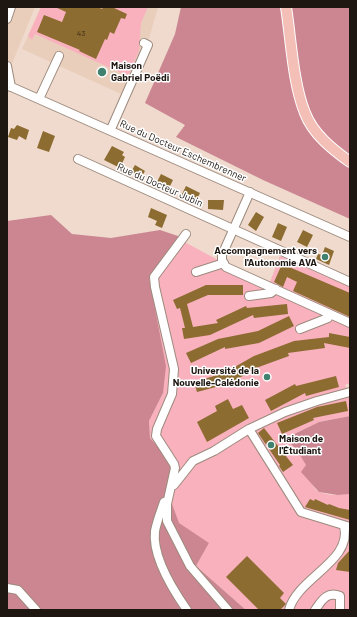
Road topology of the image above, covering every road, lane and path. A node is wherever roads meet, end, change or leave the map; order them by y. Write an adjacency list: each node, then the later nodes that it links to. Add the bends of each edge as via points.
1 (11, 7): 3 (street)
2 (286, 7): 11 (main road, via 296,80 305,113 324,141)
3 (7, 19)
4 (144, 43): 9 (street, via 148,45)
5 (59, 56): 8 (street)
6 (7, 66): 7 (street)
7 (9, 86): 8 (street, Rue du Docteur Eschembrenner)
8 (39, 98): 9 (street, Rue du Docteur Eschembrenner)
9 (111, 129): 12 (street, Rue du Docteur Eschembrenner)
10 (78, 159): 13 (street, Rue du Docteur Jubin)
11 (350, 162)
12 (250, 192): 13 (street); 15 (street, Rue du Docteur Eschembrenner)
13 (234, 230): 16 (street, via 222,255); 18 (street, Rue du Docteur Jubin)
14 (186, 234): 26 (street, via 157,273 154,282 174,369 172,394 156,432 158,440 174,464 175,473)
15 (350, 237)
16 (224, 263): 17 (street); 19 (street)
17 (196, 272)
18 (350, 282)
19 (276, 289): 20 (street, via 272,293); 21 (street)
20 (249, 296)
21 (330, 314): 22 (street); 23 (street, via 328,318)
22 (350, 323)
23 (300, 329)
24 (350, 392): 25 (street, via 286,412)
25 (249, 429): 26 (street, via 194,461); 27 (street, via 301,512)
26 (170, 490): 30 (street, via 155,532 157,553 173,590); 31 (street, via 166,512 172,533 190,566)
27 (347, 526): 32 (street, via 345,541 338,552 306,585)
28 (7, 588): 29 (street, via 18,590)
29 (36, 610)
30 (187, 610)
31 (228, 610)
32 (290, 610)
33 (315, 610): 34 (street, via 325,596 334,594 340,596)
34 (340, 610)

